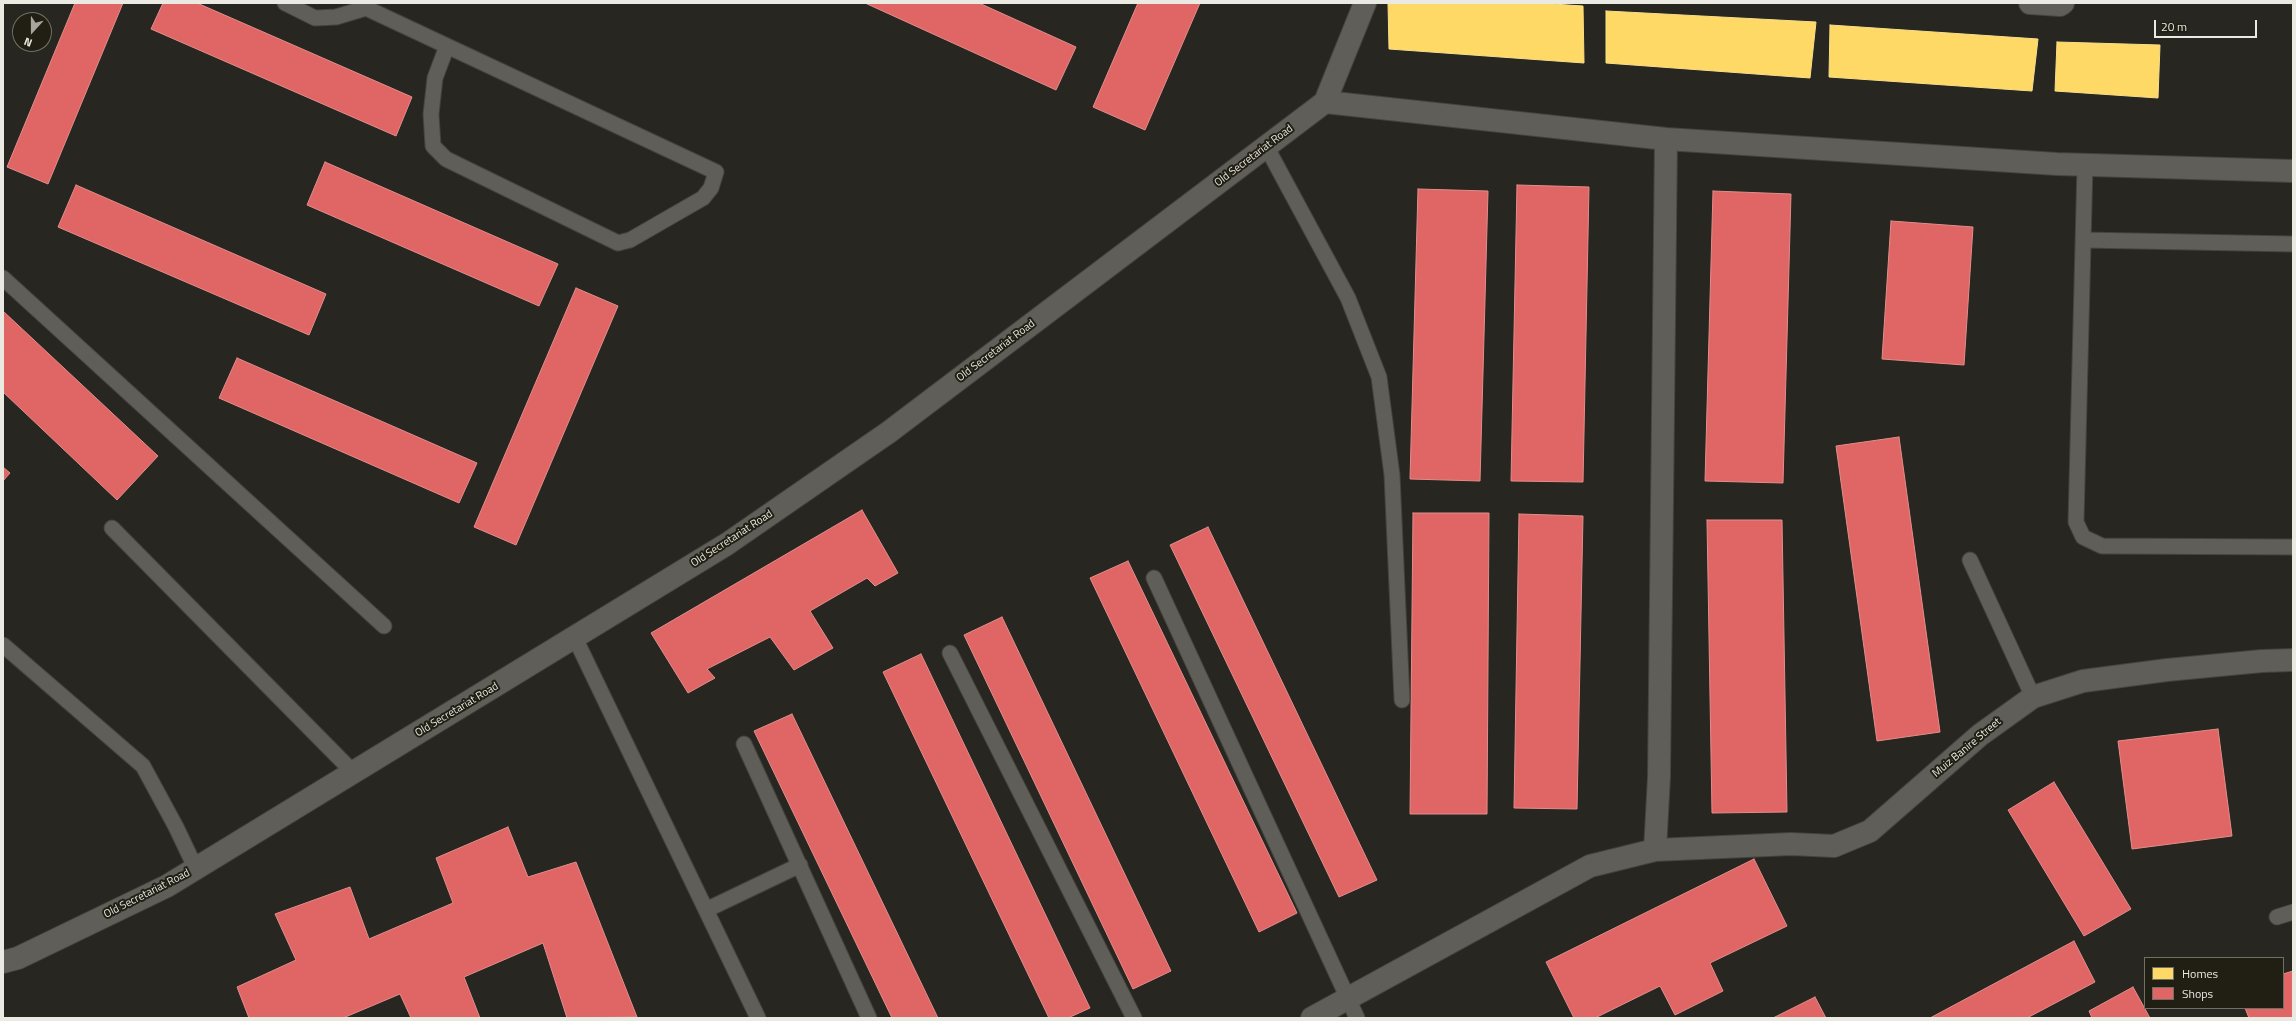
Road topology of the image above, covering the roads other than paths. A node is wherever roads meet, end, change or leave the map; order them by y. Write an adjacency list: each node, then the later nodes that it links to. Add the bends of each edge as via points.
1 (285, 3): 5 (lane, via 315,18 336,17)
2 (1365, 3): 7 (street)
3 (2030, 3): 4 (street)
4 (2063, 3)
5 (366, 6): 6 (lane)
6 (447, 46): 6 (lane, via 716,172 711,188 703,198 630,240 618,243 446,159 433,146 432,114 435,78)
7 (1324, 102): 8 (street); 9 (street, Old Secretariat Road)
8 (1666, 139): 10 (street); 28 (street, via 1659,777)
9 (1266, 146): 20 (street, Old Secretariat Road, via 889,432 727,544); 25 (lane, via 1348,298 1379,377 1392,475)
10 (2085, 165): 11 (street); 12 (lane)
11 (2293, 171)
12 (2084, 240): 13 (lane); 16 (lane, via 2076,522 2083,537 2102,546)
13 (2293, 244)
14 (3, 278): 19 (lane)
15 (112, 528): 27 (lane)
16 (2293, 547)
17 (1970, 560): 24 (lane)
18 (1154, 578): 35 (lane)
19 (384, 626)
20 (575, 638): 27 (street, Old Secretariat Road); 31 (lane)
21 (3, 645): 30 (lane, via 143,766)
22 (950, 653): 38 (lane)
23 (2293, 660): 24 (street, Muiz Banire Street, via 2166,670 2083,681)
24 (2033, 697): 28 (street, Muiz Banire Street, via 1980,735 1870,831 1834,846 1791,844)
25 (1402, 700)
26 (744, 744): 29 (lane)
27 (353, 772): 30 (street, Old Secretariat Road)
28 (1655, 850): 35 (street, Muiz Banire Street, via 1590,866)
29 (800, 865): 31 (lane); 37 (lane)
30 (196, 869): 34 (street, Old Secretariat Road, via 167,886 18,958)
31 (706, 910): 36 (lane)
32 (2293, 912): 33 (lane)
33 (2277, 917)
34 (3, 962)
35 (1352, 1009): 39 (street, Muiz Banire Street)
36 (758, 1018)
37 (869, 1018)
38 (1134, 1018)
39 (1312, 1018)

